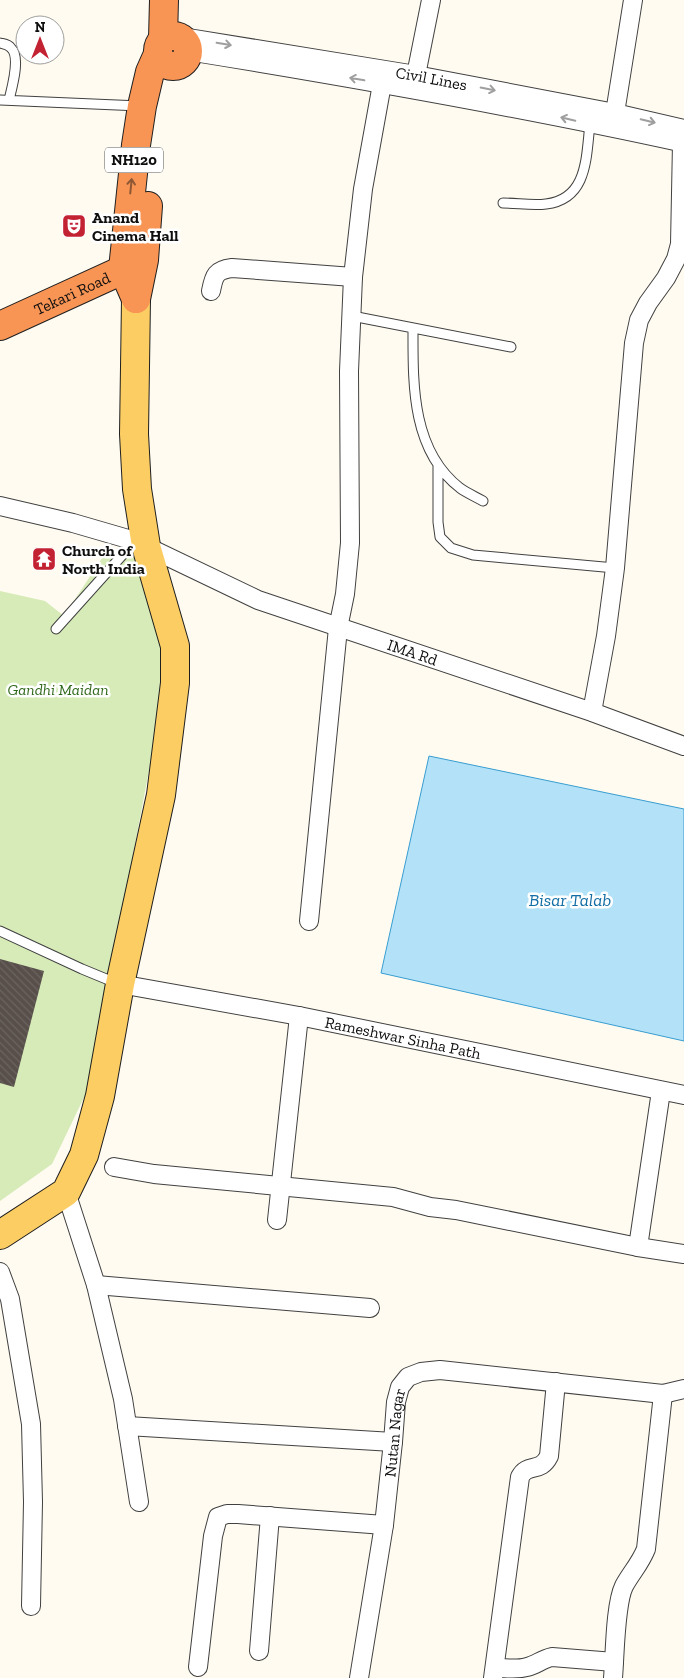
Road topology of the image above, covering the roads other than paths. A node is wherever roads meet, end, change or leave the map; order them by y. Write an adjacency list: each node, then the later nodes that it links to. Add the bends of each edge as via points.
1 (164, 0): 5 (highway, NH120)
2 (431, 0): 6 (street)
3 (633, 0): 10 (street)
4 (0, 43): 8 (lane, via 8,45 15,53 16,61)
5 (171, 49): 6 (street, Civil Lines, one-way to 6); 7 (street, one-way to 5); 9 (highway, NH120, via 150,72); 15 (highway, NH120, via 155,123)
6 (416, 75): 10 (street, Civil Lines, one-way to 10)
7 (382, 84): 11 (street, one-way to 7); 16 (street)
8 (5, 100): 9 (lane)
9 (142, 106): 15 (highway, NH120, one-way to 9, via 136,145)
10 (615, 113): 12 (street, Civil Lines, one-way to 12)
11 (590, 124): 12 (street); 13 (lane, via 585,169 577,188 569,196 545,204)
12 (683, 138): 14 (street)
13 (503, 203)
14 (682, 248): 27 (street, via 648,303 634,343)
15 (134, 265): 18 (highway); 20 (highway, Tekari Road)
16 (353, 277): 17 (street, via 232,268 215,274); 19 (street)
17 (211, 291)
18 (136, 299): 26 (main road, via 134,434)
19 (352, 316): 21 (lane); 28 (street, via 349,370 350,543)
20 (0, 326)
21 (413, 328): 22 (lane); 23 (lane, via 416,410 425,440)
22 (511, 347)
23 (438, 466): 24 (lane, via 460,488); 27 (lane, via 440,537 450,548 473,555)
24 (483, 501)
25 (0, 506): 26 (street, IMA Rd)
26 (141, 544): 28 (street, IMA Rd, via 258,600); 29 (lane); 34 (main road, via 174,646 175,683 161,795)
27 (615, 568): 30 (street)
28 (338, 628): 30 (street, IMA Rd); 32 (street)
29 (56, 629)
30 (592, 712): 31 (street, IMA Rd)
31 (684, 746)
32 (309, 921)
33 (0, 931): 34 (lane)
34 (120, 984): 35 (street, Rameshwar Sinha Path); 40 (main road, via 100,1096 84,1155)
35 (299, 1016): 36 (street, Rameshwar Sinha Path); 39 (street)
36 (661, 1091): 37 (street, Rameshwar Sinha Path); 43 (street)
37 (684, 1095)
38 (114, 1167): 39 (street)
39 (281, 1186): 41 (street); 43 (street, via 393,1197)
40 (66, 1192): 42 (main road); 46 (street)
41 (277, 1220)
42 (0, 1235)
43 (638, 1247): 44 (street)
44 (684, 1254)
45 (0, 1272): 56 (street, via 10,1299 31,1424)
46 (96, 1285): 47 (street); 51 (street)
47 (370, 1308)
48 (556, 1382): 50 (street, Nutan Nagar); 52 (street, Nutan Nagar, via 440,1370 421,1372 408,1377 400,1387); 60 (street, via 549,1456 540,1467 528,1468 520,1477)
49 (684, 1389): 50 (street, Nutan Nagar)
50 (663, 1394): 59 (street, via 646,1549 621,1594)
51 (127, 1426): 52 (street); 53 (street)
52 (393, 1442): 55 (street, Nutan Nagar)
53 (139, 1502)
54 (270, 1516): 55 (street); 57 (street); 58 (street, via 226,1514 218,1517)
55 (384, 1525): 61 (street, Nutan Nagar)
56 (31, 1606)
57 (259, 1651)
58 (198, 1667)
59 (613, 1670): 60 (street, via 552,1657 529,1667)
60 (494, 1673)
61 (359, 1678)

